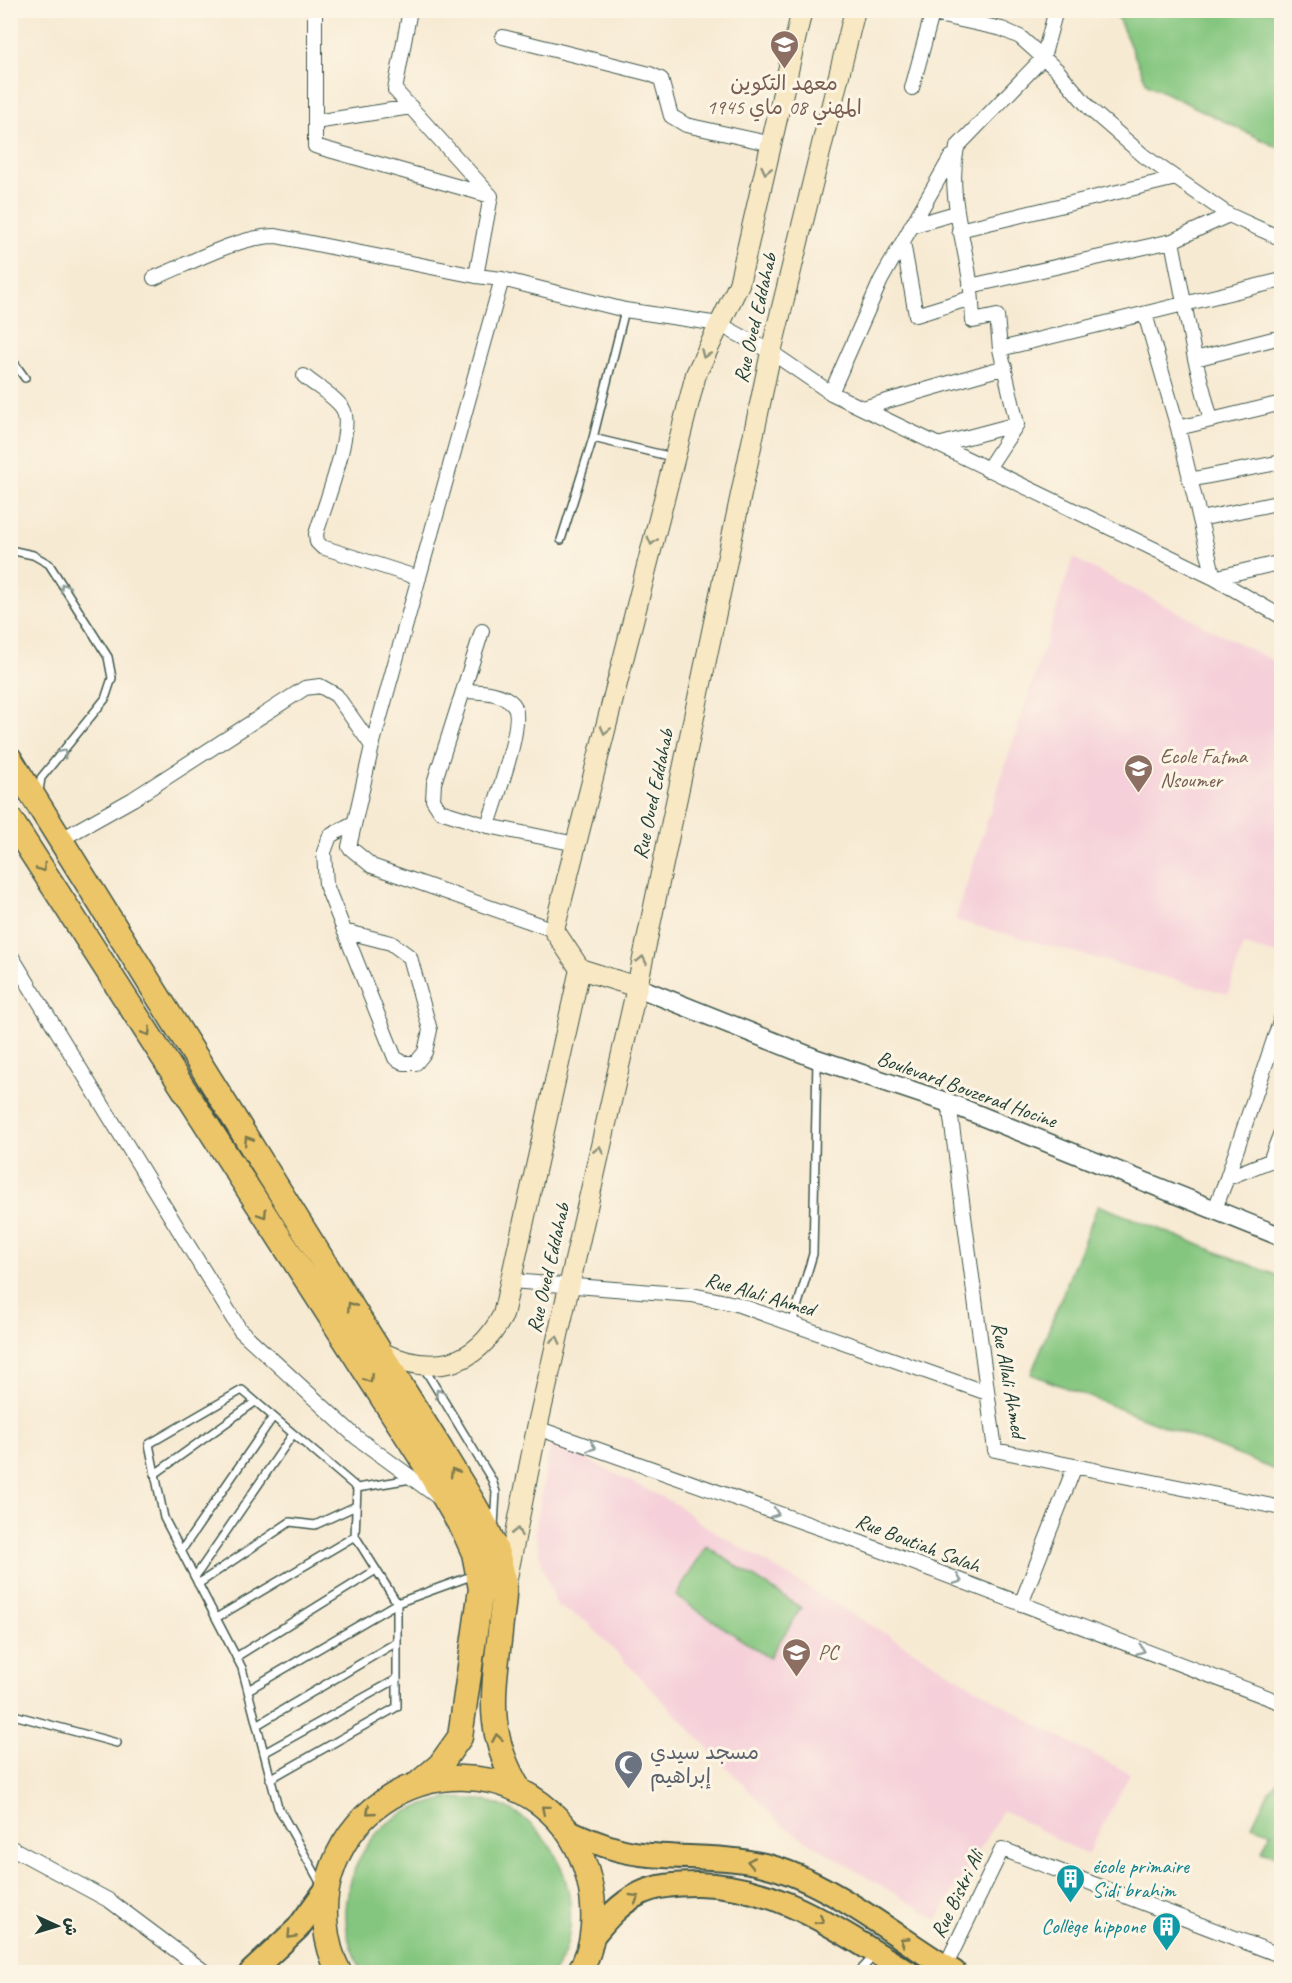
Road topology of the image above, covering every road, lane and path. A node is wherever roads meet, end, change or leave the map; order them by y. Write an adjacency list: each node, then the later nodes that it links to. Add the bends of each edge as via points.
1 (315, 10): 12 (street)
2 (410, 10): 11 (street, via 395,90)
3 (802, 10): 13 (main road)
4 (855, 10): 35 (main road, Rue Oued Eddahab)
5 (915, 10): 7 (street)
6 (1056, 10): 9 (street)
7 (932, 14): 9 (street, via 1002,29 1020,37); 10 (street)
8 (502, 37): 13 (street, via 650,74 661,80 671,117 686,125)
9 (1043, 58): 14 (street); 15 (street, via 1091,110)
10 (912, 88)
11 (411, 107): 12 (street); 16 (street)
12 (315, 122): 16 (street, via 315,146)
13 (772, 144): 32 (main road, one-way to 32, via 739,284)
14 (957, 147): 17 (street, via 952,176); 19 (street)
15 (1176, 178): 18 (street); 20 (street)
16 (492, 196): 24 (street)
17 (956, 213): 19 (street); 20 (street)
18 (1229, 215): 21 (street); 22 (street)
19 (911, 226): 23 (street)
20 (959, 230): 28 (street)
21 (1281, 239)
22 (1172, 241): 28 (street); 29 (street)
23 (903, 242): 28 (street, via 916,315); 41 (street, via 881,280)
24 (476, 276): 25 (street, via 263,236); 26 (street)
25 (154, 278)
26 (502, 279): 30 (street); 58 (street)
27 (1281, 280): 29 (street)
28 (970, 292): 34 (street, via 973,321 997,316)
29 (1185, 305): 31 (street); 37 (street)
30 (625, 310): 32 (street); 47 (lane)
31 (1145, 314): 34 (street); 46 (street)
32 (719, 324): 35 (street); 49 (main road, one-way to 49, via 696,374)
33 (1273, 339): 37 (street)
34 (1000, 349): 38 (street)
35 (771, 352): 41 (street); 75 (main road, Rue Oued Eddahab, one-way to 35)
36 (10, 357): 40 (lane)
37 (1195, 360): 44 (street)
38 (1005, 367): 43 (street); 45 (street)
39 (304, 376): 58 (street, via 340,406 346,419 345,437 316,534 317,542 322,547)
40 (25, 378)
41 (831, 393): 43 (street)
42 (1281, 403): 44 (street)
43 (863, 408): 48 (street)
44 (1211, 420): 46 (street)
45 (1017, 424): 48 (street); 51 (street)
46 (1178, 428): 52 (street)
47 (593, 438): 49 (lane); 55 (lane)
48 (938, 446): 51 (street)
49 (674, 458): 70 (main road, one-way to 70)
50 (1281, 462): 52 (street)
51 (987, 470): 59 (street)
52 (1189, 480): 54 (street)
53 (1281, 501): 54 (street)
54 (1200, 519): 59 (street)
55 (561, 540)
56 (10, 550): 65 (lane, one-way to 56, via 41,778 105,699 112,678 108,657 49,564 33,555)
57 (1281, 562): 59 (street)
58 (419, 578): 63 (street)
59 (1214, 578): 60 (street)
60 (1281, 617)
61 (482, 631): 62 (street)
62 (464, 691): 67 (street, via 434,783 433,800 440,811); 67 (street, via 497,694 513,704 517,716)
63 (372, 746): 66 (street); 69 (street, via 336,695 320,686 305,688 132,799)
64 (10, 759): 65 (highway)
65 (38, 803): 69 (highway)
66 (353, 823): 71 (street, via 349,847 372,866); 72 (street, via 330,836 324,852 326,885)
67 (488, 826): 70 (street)
68 (13, 827): 98 (highway, one-way to 98)
69 (60, 840): 87 (highway, one-way to 69)
70 (576, 844): 71 (main road)
71 (554, 930): 74 (main road)
72 (344, 932): 72 (street, via 395,1058 416,1063 425,1052 430,1030 410,957 391,943)
73 (10, 954): 96 (street, via 240,1330 356,1437)
74 (580, 969): 75 (main road); 84 (main road)
75 (637, 987): 77 (street, Boulevard Bouzerad Hocine); 85 (main road, Rue Oued Eddahab, one-way to 75)
76 (1281, 1016): 81 (street)
77 (817, 1059): 78 (street, Boulevard Bouzerad Hocine); 86 (lane, via 813,1254)
78 (949, 1103): 82 (street, Boulevard Bouzerad Hocine); 89 (street, Rue Allali Ahmed)
79 (1281, 1130): 80 (street)
80 (1276, 1159): 81 (street)
81 (1227, 1178): 82 (street)
82 (1214, 1211): 83 (street, Boulevard Bouzerad Hocine)
83 (1281, 1237)
84 (511, 1281): 85 (street, Rue Alali Ahmed); 88 (main road, via 503,1315 491,1338 448,1364)
85 (568, 1286): 86 (street, Rue Alali Ahmed, via 692,1295 736,1304); 92 (main road, Rue Oued Eddahab, one-way to 85)
86 (792, 1324): 89 (street, Rue Alali Ahmed)
87 (380, 1352): 88 (main road); 102 (highway, one-way to 87)
88 (423, 1366): 102 (lane, one-way to 88, via 496,1492 492,1480)
89 (987, 1393): 94 (street, Rue Allali Ahmed, via 995,1450)
90 (255, 1402): 91 (lane); 95 (lane); 95 (lane, via 242,1390 148,1444)
91 (273, 1417): 93 (lane); 103 (lane)
92 (537, 1428): 107 (main road, Rue Oued Eddahab, one-way to 92); 109 (street, Rue Boutiah Salah, one-way to 109)
93 (293, 1434): 97 (lane); 106 (lane)
94 (1075, 1466): 100 (street, Rue Allali Ahmed); 109 (street)
95 (155, 1474): 103 (lane, via 164,1518)
96 (413, 1479): 97 (lane); 98 (street)
97 (357, 1488): 99 (lane)
98 (449, 1505): 105 (highway, via 474,1553)
99 (356, 1506): 101 (lane); 106 (lane, via 315,1525 290,1522)
100 (1281, 1508)
101 (355, 1536): 104 (lane); 110 (lane)
102 (493, 1541): 107 (highway)
103 (181, 1551): 106 (lane)
104 (376, 1570): 108 (lane); 112 (lane)
105 (479, 1573): 108 (lane); 121 (highway, via 480,1604 460,1737 440,1765)
106 (196, 1581): 110 (lane)
107 (504, 1589): 122 (highway, one-way to 107, via 500,1753 493,1696)
108 (397, 1603): 111 (lane); 114 (lane)
109 (1021, 1604): 115 (street, Rue Boutiah Salah, one-way to 115)
110 (216, 1618): 112 (lane)
111 (397, 1642): 113 (lane); 117 (lane)
112 (236, 1657): 114 (lane)
113 (397, 1679): 119 (lane); 120 (lane, via 397,1707)
114 (248, 1690): 117 (lane)
115 (1281, 1701)
116 (10, 1714): 118 (lane)
117 (257, 1725): 119 (lane)
118 (117, 1743)
119 (264, 1753): 120 (lane)
120 (270, 1779): 125 (lane, via 278,1807)
121 (420, 1782): 122 (highway, via 454,1776 488,1779); 125 (highway, one-way to 125, via 386,1798 357,1823 336,1855)
122 (520, 1791): 123 (highway, one-way to 122, via 546,1808)
123 (567, 1830): 126 (highway, via 587,1872 593,1899); 129 (main road, one-way to 123, via 806,1880 766,1865 726,1858 640,1854 598,1844)
124 (10, 1847): 131 (street, via 110,1902)
125 (325, 1891): 132 (main road, one-way to 132, via 298,1929); 133 (highway, via 325,1926 332,1960)
126 (592, 1936): 127 (main road, one-way to 127, via 613,1912 640,1894 675,1884 723,1884 801,1908); 130 (highway)
127 (876, 1954): 134 (lane); 135 (main road)
128 (1281, 1956): 129 (street, Rue Biskri Ali, via 1002,1849)
129 (949, 1970)
130 (581, 1971)
131 (205, 1972)
132 (251, 1972)
133 (339, 1972)
134 (859, 1972)
135 (908, 1972)

